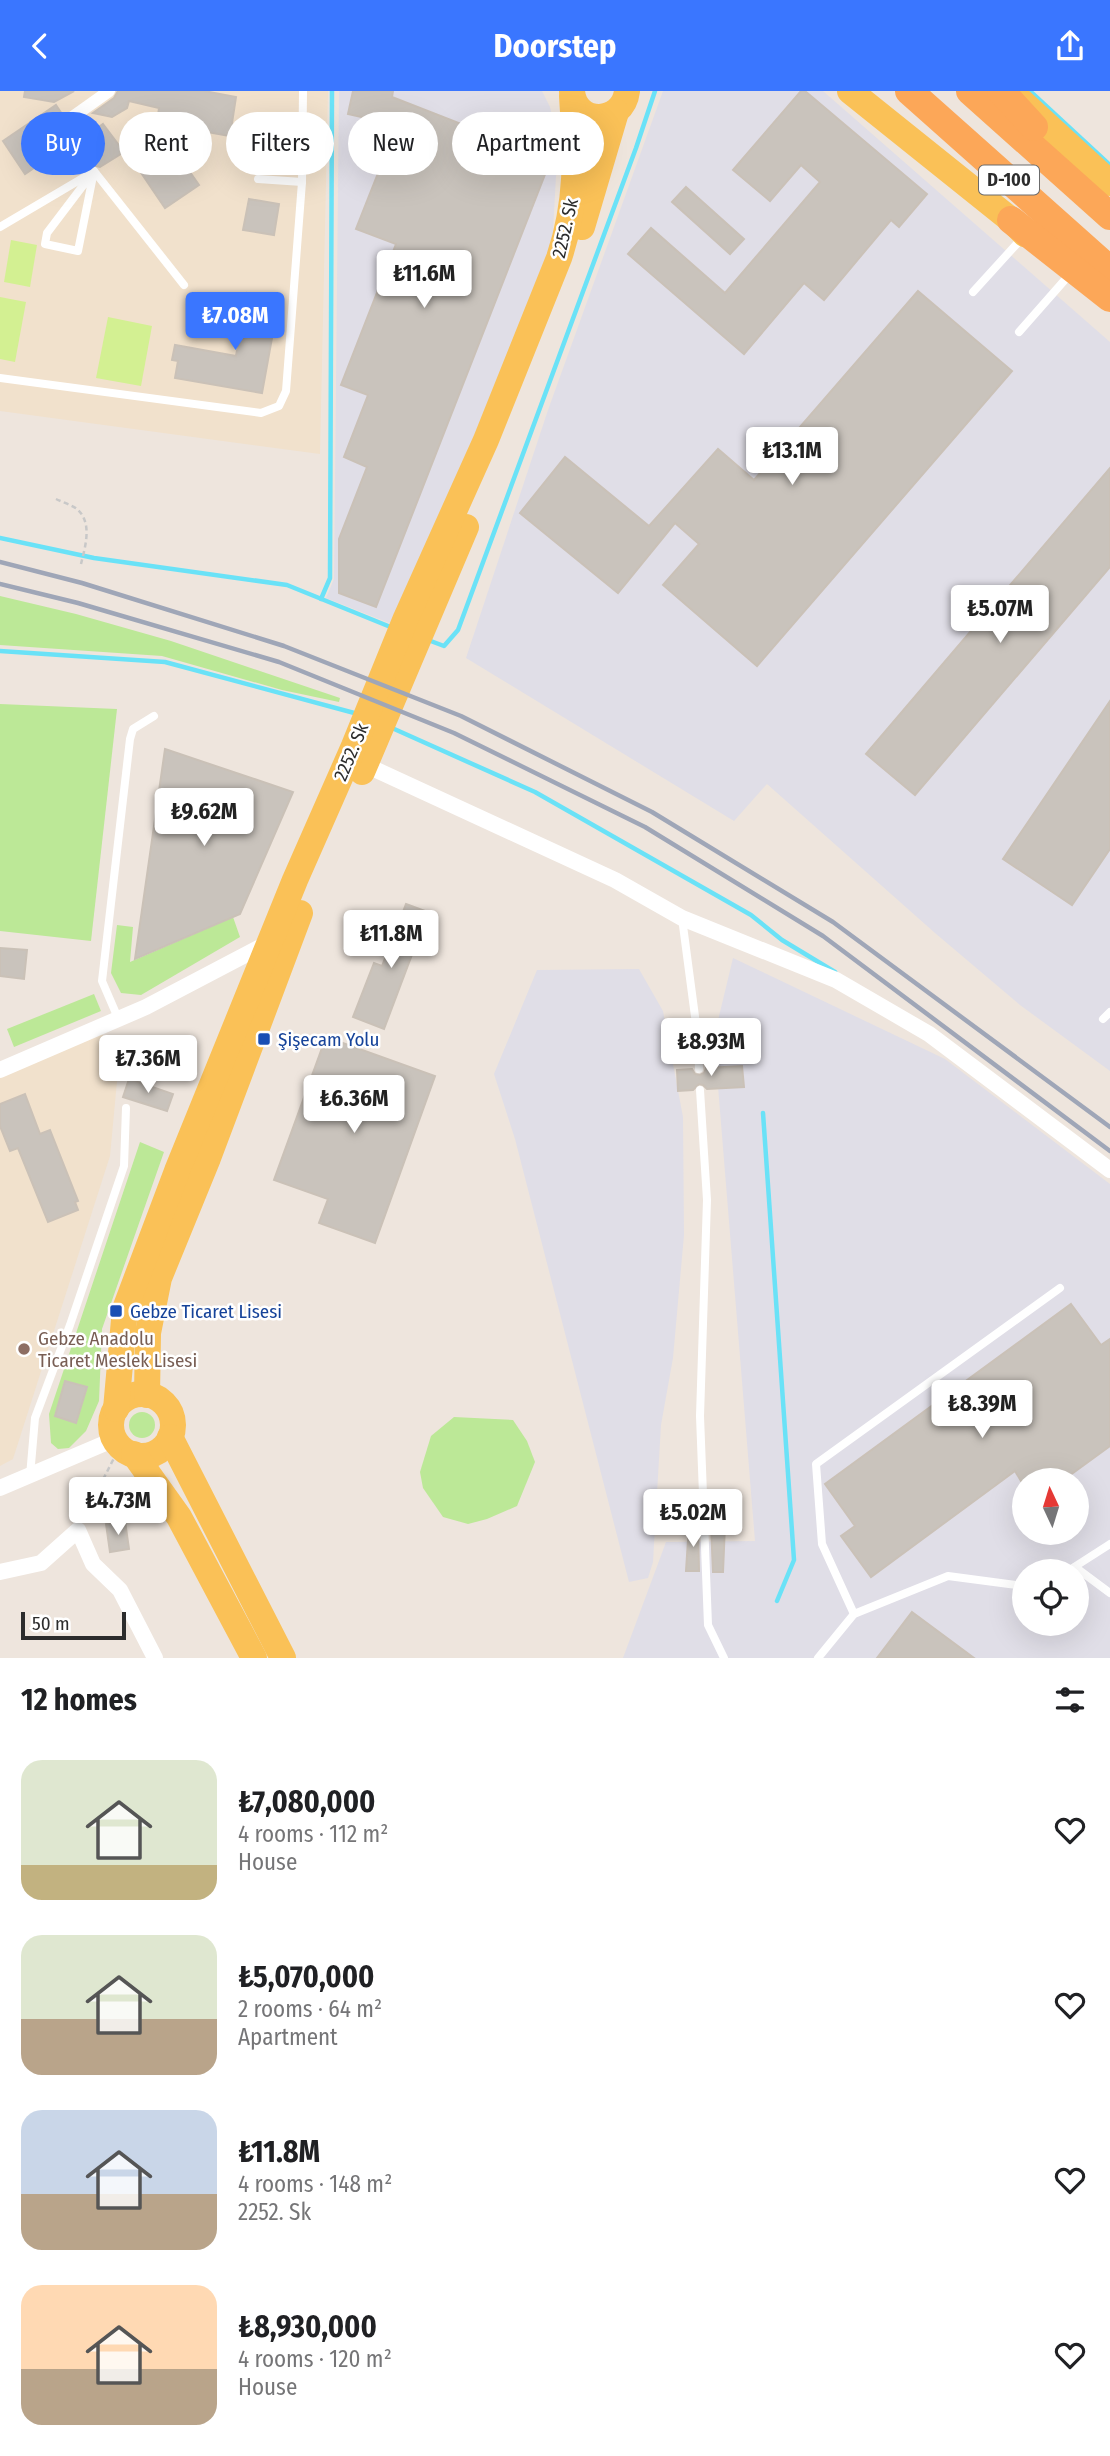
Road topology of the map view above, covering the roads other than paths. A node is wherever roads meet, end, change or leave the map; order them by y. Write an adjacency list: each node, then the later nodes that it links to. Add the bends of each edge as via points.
1 (109, 91): 10 (street)
2 (303, 91): 15 (lane)
3 (850, 91): 20 (main road)
4 (909, 91): 21 (highway, D-100 / D-100)
5 (970, 91): 18 (highway, D-100)
6 (1001, 91): 17 (highway)
7 (1010, 91): 16 (main road)
8 (572, 93): 9 (main road, via 579,110 601,118); 29 (main road, 2252. Sk, via 575,183 569,230)
9 (625, 97): 29 (main road, 2252. Sk, via 559,297)
10 (80, 112)
11 (94, 171): 11 (lane, via 78,251 45,244 47,233)
12 (87, 175): 19 (lane)
13 (97, 175): 23 (lane)
14 (258, 179): 15 (lane)
15 (302, 182): 28 (lane, via 286,391 279,406 261,413)
16 (1110, 183)
17 (1110, 208)
18 (1110, 216)
19 (0, 227)
20 (1018, 227): 22 (main road); 24 (lane); 25 (highway)
21 (1110, 270)
22 (1070, 274): 26 (main road); 27 (lane)
23 (184, 285)
24 (973, 292)
25 (1110, 298)
26 (1110, 310)
27 (1019, 332)
28 (0, 378)
29 (415, 623): 31 (main road, 2252. Sk)
30 (154, 716): 35 (lane, via 133,729 130,739 102,981)
31 (360, 755): 32 (street, via 615,880); 33 (main road, 2252. Sk); 43 (main road, 2252. Sk, via 159,1278 148,1333)
32 (682, 918): 37 (lane); 41 (street, via 836,980 929,1034)
33 (270, 942): 35 (street); 44 (main road, 2252. Sk, via 125,1309)
34 (1110, 1011): 36 (lane)
35 (118, 1018): 38 (street)
36 (1103, 1019)
37 (699, 1069)
38 (0, 1070)
39 (700, 1090): 59 (lane, via 706,1200 700,1416 708,1625)
40 (126, 1108): 47 (lane, via 124,1166 35,1418)
41 (1110, 1170)
42 (1060, 1288): 55 (lane, via 816,1464 821,1544)
43 (147, 1395): 44 (main road, via 131,1396); 45 (main road, via 159,1399 171,1415)
44 (116, 1409): 46 (main road, via 111,1429)
45 (170, 1437): 46 (main road, via 151,1455); 58 (main road)
46 (123, 1447): 47 (street); 57 (main road, via 179,1517)
47 (30, 1475): 48 (street)
48 (0, 1488)
49 (1110, 1544): 50 (lane)
50 (1087, 1559)
51 (0, 1572): 56 (street, via 41,1563 78,1530 93,1564 120,1590)
52 (1089, 1580): 54 (lane)
53 (1012, 1584): 55 (lane, via 948,1576)
54 (1110, 1593)
55 (854, 1615): 60 (lane)
56 (155, 1658)
57 (254, 1658)
58 (283, 1658)
59 (725, 1658)
60 (818, 1658)

